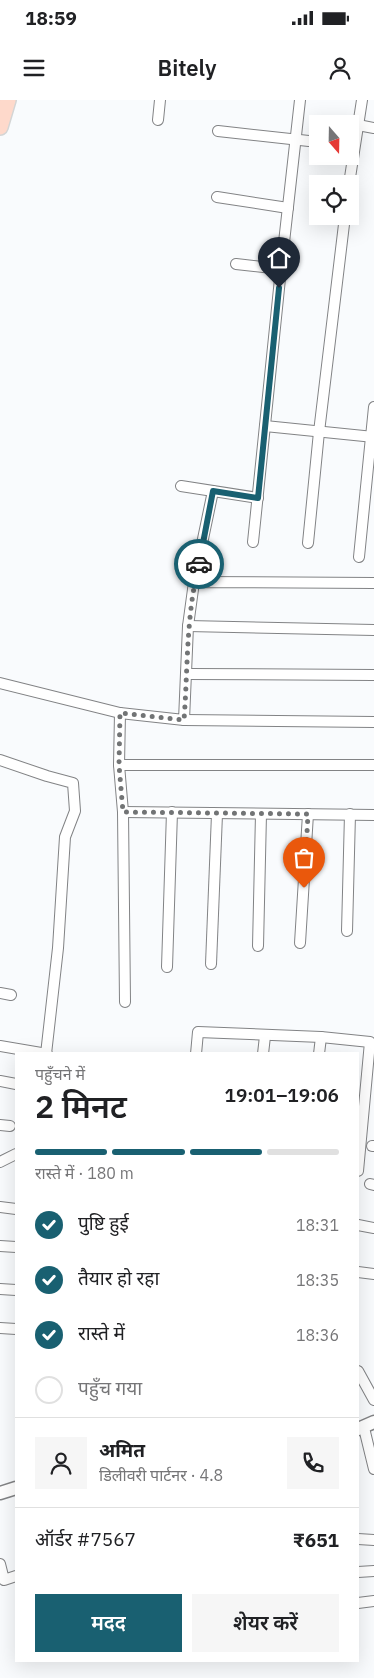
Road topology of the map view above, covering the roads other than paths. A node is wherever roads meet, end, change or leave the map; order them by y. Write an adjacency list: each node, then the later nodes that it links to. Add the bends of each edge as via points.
1 (8, 100): 8 (main road)
2 (160, 100): 6 (street)
3 (300, 100): 11 (street)
4 (362, 100): 5 (street)
5 (359, 119)
6 (158, 120)
7 (359, 125): 9 (street)
8 (0, 127)
9 (374, 128)
10 (218, 131): 11 (street)
11 (295, 139): 12 (street); 14 (street)
12 (309, 141)
13 (217, 197): 14 (street)
14 (288, 208): 17 (street)
15 (344, 225): 20 (street)
16 (236, 264): 17 (street)
17 (281, 269): 19 (street)
18 (374, 407): 21 (street)
19 (266, 426): 20 (street); 24 (street)
20 (320, 432): 21 (street); 26 (street)
21 (372, 437): 27 (street)
22 (181, 486): 23 (street)
23 (213, 491): 24 (street); 28 (street)
24 (258, 498): 25 (street)
25 (254, 542)
26 (308, 543)
27 (359, 557)
28 (194, 582): 29 (street); 30 (street)
29 (374, 584)
30 (188, 626): 31 (street); 32 (street)
31 (374, 630)
32 (187, 674): 33 (street); 36 (street)
33 (374, 675)
34 (0, 683): 35 (street)
35 (120, 713): 36 (street); 39 (street)
36 (184, 720): 37 (street)
37 (374, 722)
38 (0, 760): 60 (street, via 73,783 75,811 65,837 58,948)
39 (119, 765): 40 (street); 41 (street)
40 (374, 765)
41 (123, 812): 42 (street); 55 (street)
42 (172, 812): 43 (street); 52 (street)
43 (217, 814): 44 (street); 51 (street)
44 (261, 814): 45 (street); 50 (street)
45 (308, 814): 46 (street); 49 (street)
46 (350, 814): 47 (street); 48 (street)
47 (374, 815)
48 (347, 931)
49 (300, 942)
50 (258, 946)
51 (211, 964)
52 (167, 967)
53 (0, 994): 54 (street)
54 (11, 996)
55 (125, 1002)
56 (265, 1036): 57 (street); 61 (street, via 198,1032); 62 (street)
57 (321, 1037): 63 (street); 66 (street, via 370,1042)
58 (0, 1046): 59 (street)
59 (34, 1052)
60 (46, 1052)
61 (196, 1052)
62 (263, 1052)
63 (320, 1052)
64 (0, 1081): 65 (street)
65 (15, 1084)
66 (360, 1117): 67 (street)
67 (359, 1144)
68 (15, 1154): 69 (street)
69 (0, 1162)
70 (0, 1206): 71 (street)
71 (15, 1208)
72 (359, 1225): 73 (street)
73 (374, 1228)
74 (0, 1246): 75 (street)
75 (15, 1247)
76 (359, 1272): 77 (street)
77 (374, 1274)
78 (0, 1289): 79 (street)
79 (15, 1290)
80 (0, 1328): 81 (street)
81 (15, 1329)
82 (359, 1372): 83 (street)
83 (374, 1400)
84 (365, 1426): 85 (street)
85 (374, 1469)
86 (15, 1488): 87 (street)
87 (0, 1493)
88 (359, 1539): 89 (street)
89 (374, 1540)
90 (0, 1564): 93 (street, via 4,1580)
91 (374, 1571): 92 (street)
92 (359, 1572)
93 (15, 1576)
94 (374, 1600): 95 (street)
95 (359, 1604)

